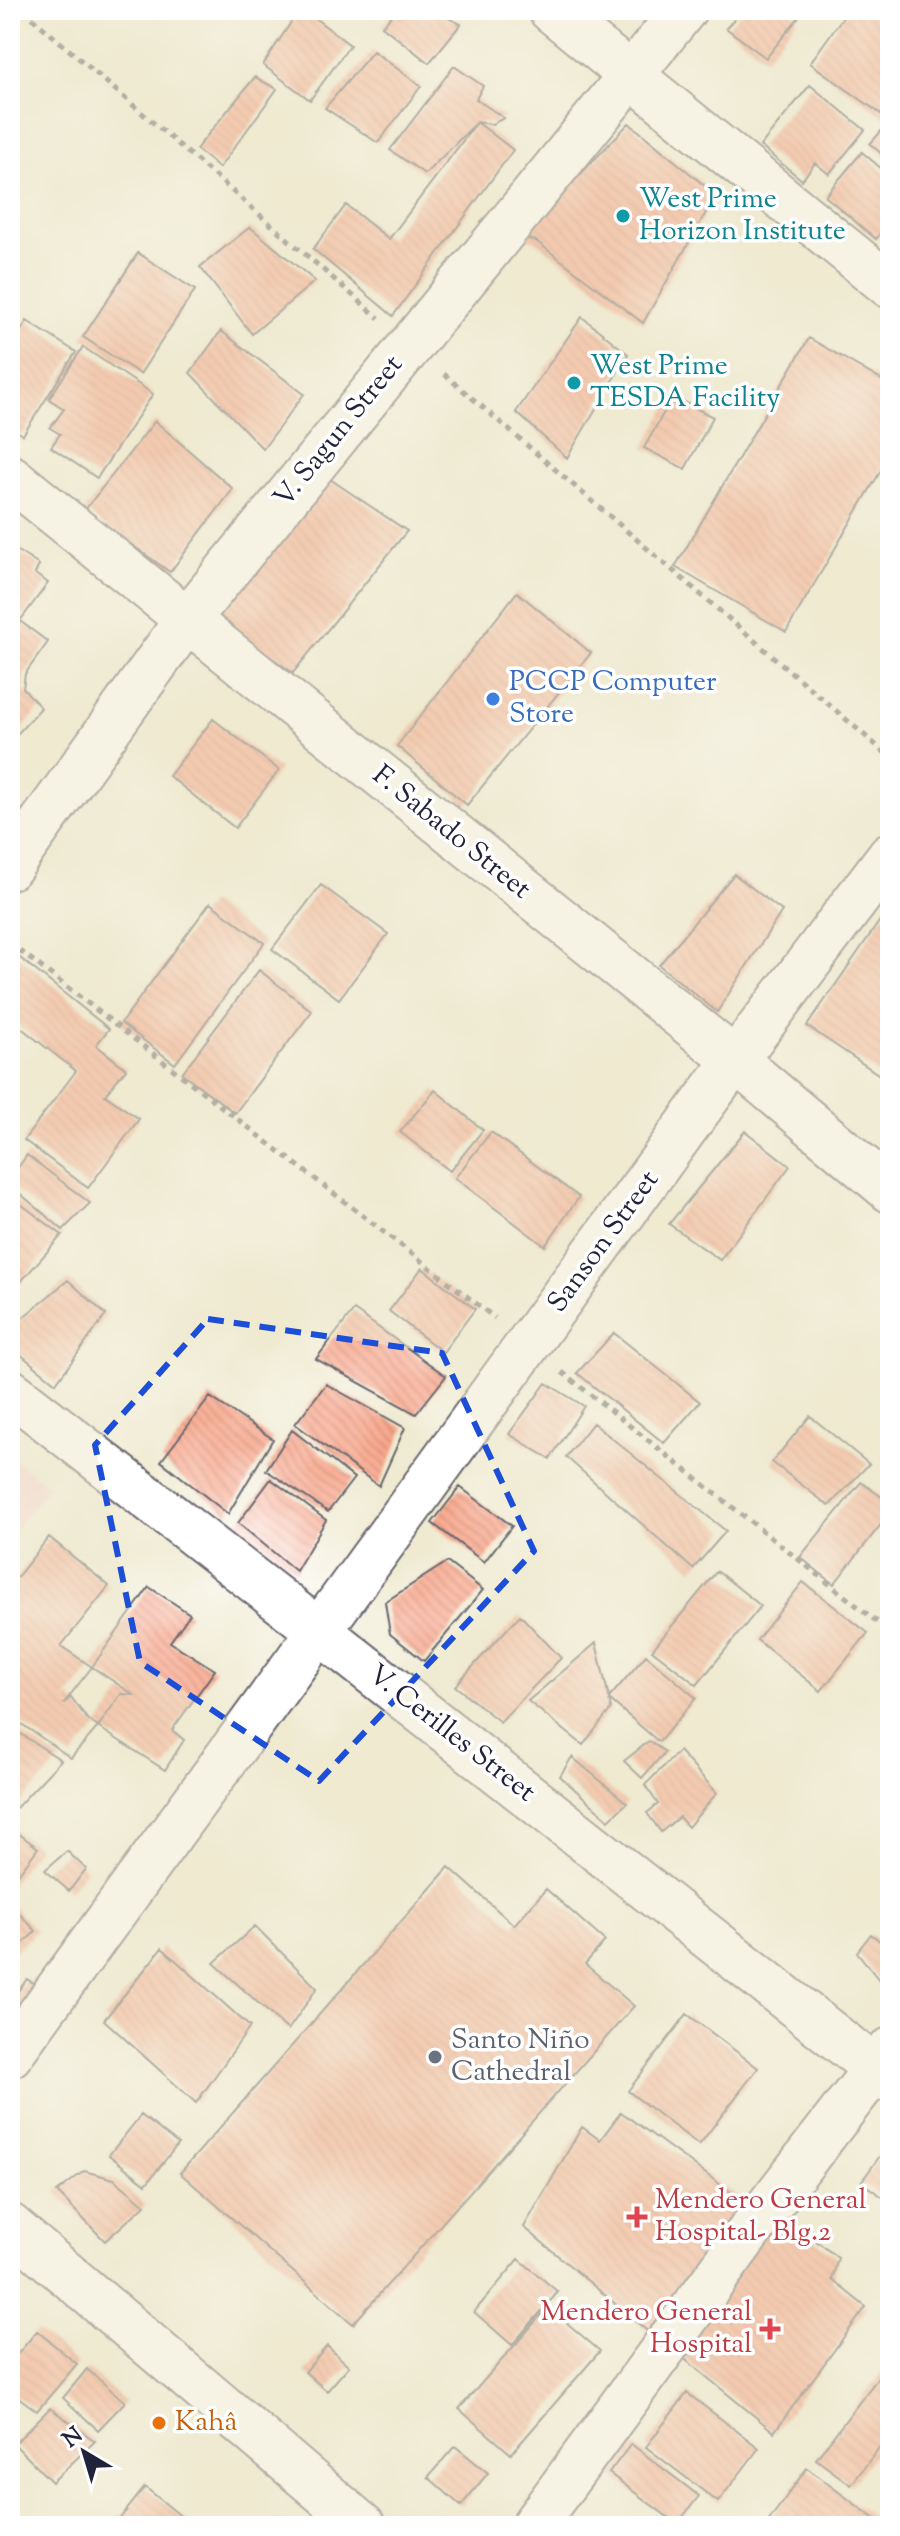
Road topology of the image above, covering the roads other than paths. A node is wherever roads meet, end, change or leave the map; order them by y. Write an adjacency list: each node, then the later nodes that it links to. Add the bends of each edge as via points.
1 (551, 10): 3 (street)
2 (684, 10): 3 (street, V. Sagun Street)
3 (630, 75): 4 (street); 6 (street, V. Sagun Street)
4 (890, 286)
5 (10, 477): 6 (street, F. Sabado Street)
6 (186, 621): 8 (street, V. Sagun Street); 9 (street, F. Sabado Street)
7 (890, 855): 9 (street, Sanson Street)
8 (10, 867)
9 (735, 1060): 10 (street, F. Sabado Street); 12 (street, Sanson Street)
10 (890, 1190)
11 (10, 1391): 12 (street, V. Cerilles Street)
12 (319, 1631): 13 (street, Sanson Street); 14 (street, V. Cerilles Street)
13 (10, 2055)
14 (885, 2066): 17 (street, via 761,2216)
15 (10, 2226): 16 (street)
16 (363, 2526)
17 (533, 2526)

